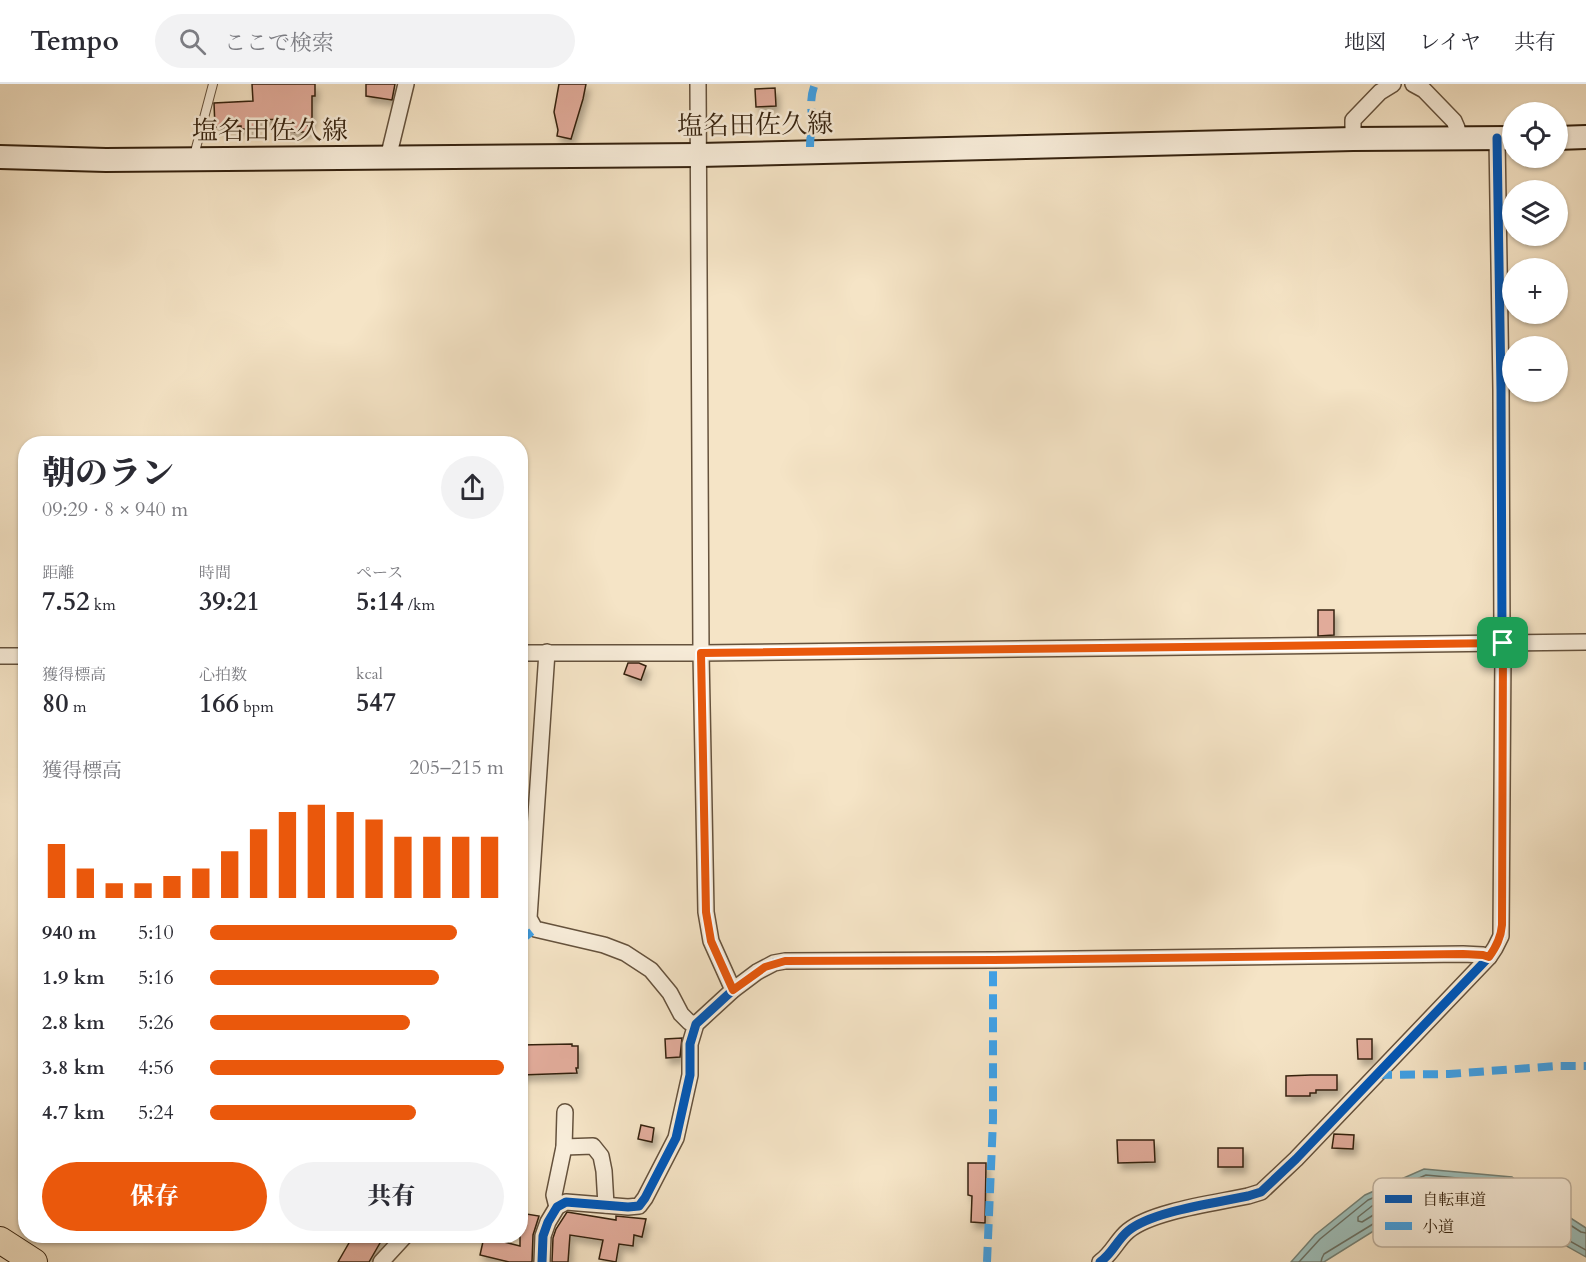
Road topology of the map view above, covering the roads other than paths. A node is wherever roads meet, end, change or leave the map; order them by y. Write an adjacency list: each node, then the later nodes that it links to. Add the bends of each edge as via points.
1 (213, 84): 11 (lane)
2 (406, 84): 14 (street)
3 (698, 84): 12 (street)
4 (1393, 84): 10 (street, via 1353,120)
5 (1413, 84): 7 (street, via 1454,121)
6 (1586, 137): 9 (main road)
7 (1457, 138): 8 (main road, 塩名田佐久線); 10 (main road, 塩名田佐久線)
8 (1502, 138)
9 (1568, 138)
10 (1353, 139): 12 (main road, 塩名田佐久線)
11 (196, 148)
12 (699, 155): 14 (main road, 塩名田佐久線); 20 (street)
13 (0, 157): 14 (main road, 塩名田佐久線)
14 (388, 158)
15 (1504, 168): 17 (street)
16 (1586, 642): 17 (street)
17 (1503, 643): 20 (street); 23 (street, via 1502,925 1501,936)
18 (547, 652): 19 (street); 20 (street); 25 (street, via 528,918 534,929 625,953 651,970 681,1014)
19 (528, 653)
20 (701, 653): 24 (street, via 706,912 711,941)
21 (0, 656): 22 (street)
22 (18, 656)
23 (1489, 957): 24 (street, via 1463,954 785,961 765,967); 35 (street, via 1261,1192 1140,1223 1126,1232)
24 (733, 990): 25 (street)
25 (696, 1024): 28 (street, via 676,1138 639,1206)
26 (565, 1112): 27 (street)
27 (564, 1147): 28 (street, via 593,1146 602,1156); 29 (street, via 554,1195)
28 (606, 1205): 29 (street, via 566,1202)
29 (557, 1207): 34 (street, via 543,1236)
30 (0, 1240): 32 (main road)
31 (399, 1243): 33 (street)
32 (34, 1262)
33 (381, 1262)
34 (542, 1262)
35 (1100, 1262)

